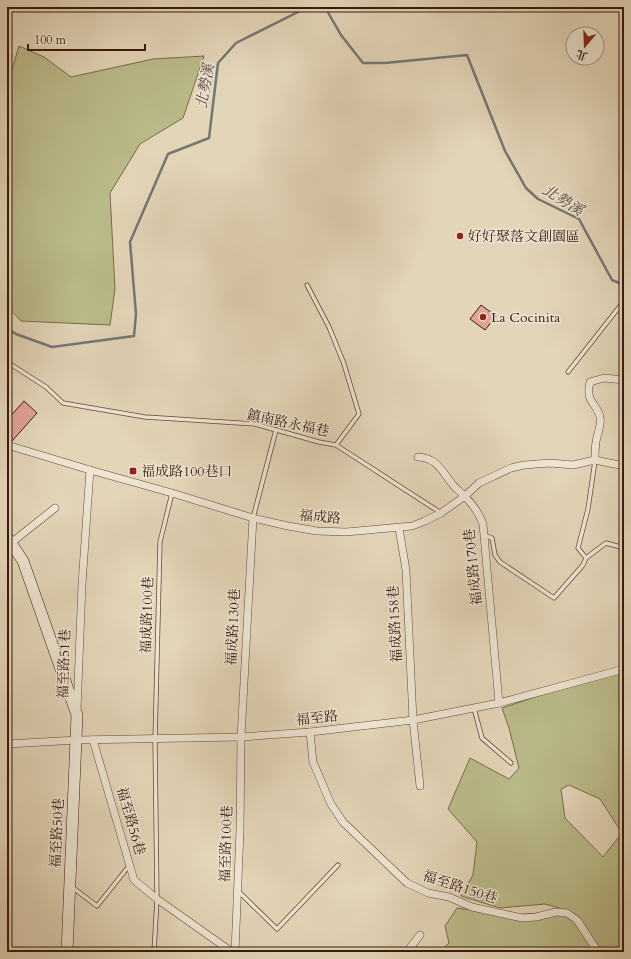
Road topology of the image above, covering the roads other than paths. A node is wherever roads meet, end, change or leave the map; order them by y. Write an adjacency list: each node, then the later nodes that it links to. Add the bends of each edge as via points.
1 (307, 285): 7 (lane, via 338,349 359,414)
2 (624, 301): 4 (lane)
3 (7, 362): 6 (lane, 鎮南路永福巷, via 46,387 63,404 145,417 254,424)
4 (568, 372)
5 (624, 380): 10 (street, via 604,378 590,382 590,400 600,417)
6 (276, 430): 7 (lane, 鎮南路永福巷); 17 (lane)
7 (336, 445): 16 (lane, 鎮南路永福巷)
8 (8, 448): 12 (street, 福成路)
9 (418, 458): 14 (street, 福成路170巷, via 425,458 434,463)
10 (595, 460): 11 (street, 福成路); 14 (street, 福成路, via 573,465 550,463 511,468 479,483); 22 (lane, via 588,509 578,548)
11 (624, 466)
12 (90, 470): 13 (street, 福成路); 26 (street, 福至路51巷)
13 (172, 493): 17 (street, 福成路); 32 (lane, 福成路100巷, via 160,542)
14 (465, 496): 16 (street, 福成路); 19 (street, 福成路170巷, via 479,514)
15 (55, 508): 20 (street)
16 (441, 513): 18 (street, 福成路, via 412,526)
17 (253, 518): 18 (street, 福成路, via 317,531 346,532); 29 (street, 福成路130巷)
18 (399, 528): 27 (street, 福成路158巷, via 406,570)
19 (484, 535): 22 (lane, via 492,538 500,562 554,598 583,565); 24 (street, 福成路170巷)
20 (9, 540): 26 (street, 福至路51巷, via 23,561)
21 (624, 548): 22 (lane, via 606,543)
22 (586, 558)
23 (624, 669): 24 (street, 福至路)
24 (500, 703): 25 (street, 福至路)
25 (474, 708): 27 (street, 福至路); 34 (lane, via 482,738)
26 (77, 715): 30 (street, 福至路50巷)
27 (413, 720): 28 (street, 福至路); 35 (street, 福成路158巷)
28 (310, 732): 29 (street, 福至路); 48 (street, 福至路150巷, via 313,762 331,804 343,822 407,884 472,907 522,918 536,918 556,912 567,913 577,920)
29 (241, 737): 32 (street, 福至路); 39 (street, 福至路100巷)
30 (77, 740): 31 (street, 福至路); 33 (street, 福至路); 38 (street, 福至路50巷)
31 (93, 740): 32 (street, 福至路); 36 (street, 福至路56巷)
32 (155, 740): 40 (lane, 福成路100巷)
33 (7, 744)
34 (511, 763)
35 (420, 786)
36 (130, 865): 38 (lane, via 97,906); 40 (street, 福至路56巷, via 134,880)
37 (338, 865): 39 (lane, via 277,929)
38 (70, 885): 42 (street, 福至路50巷)
39 (237, 890): 44 (street, 福至路100巷)
40 (157, 899): 43 (lane, 福成路100巷); 44 (street, 福至路56巷)
41 (420, 935): 47 (street)
42 (67, 952)
43 (154, 952)
44 (234, 952)
45 (314, 952): 46 (street)
46 (352, 952)
47 (407, 952)
48 (598, 952)

